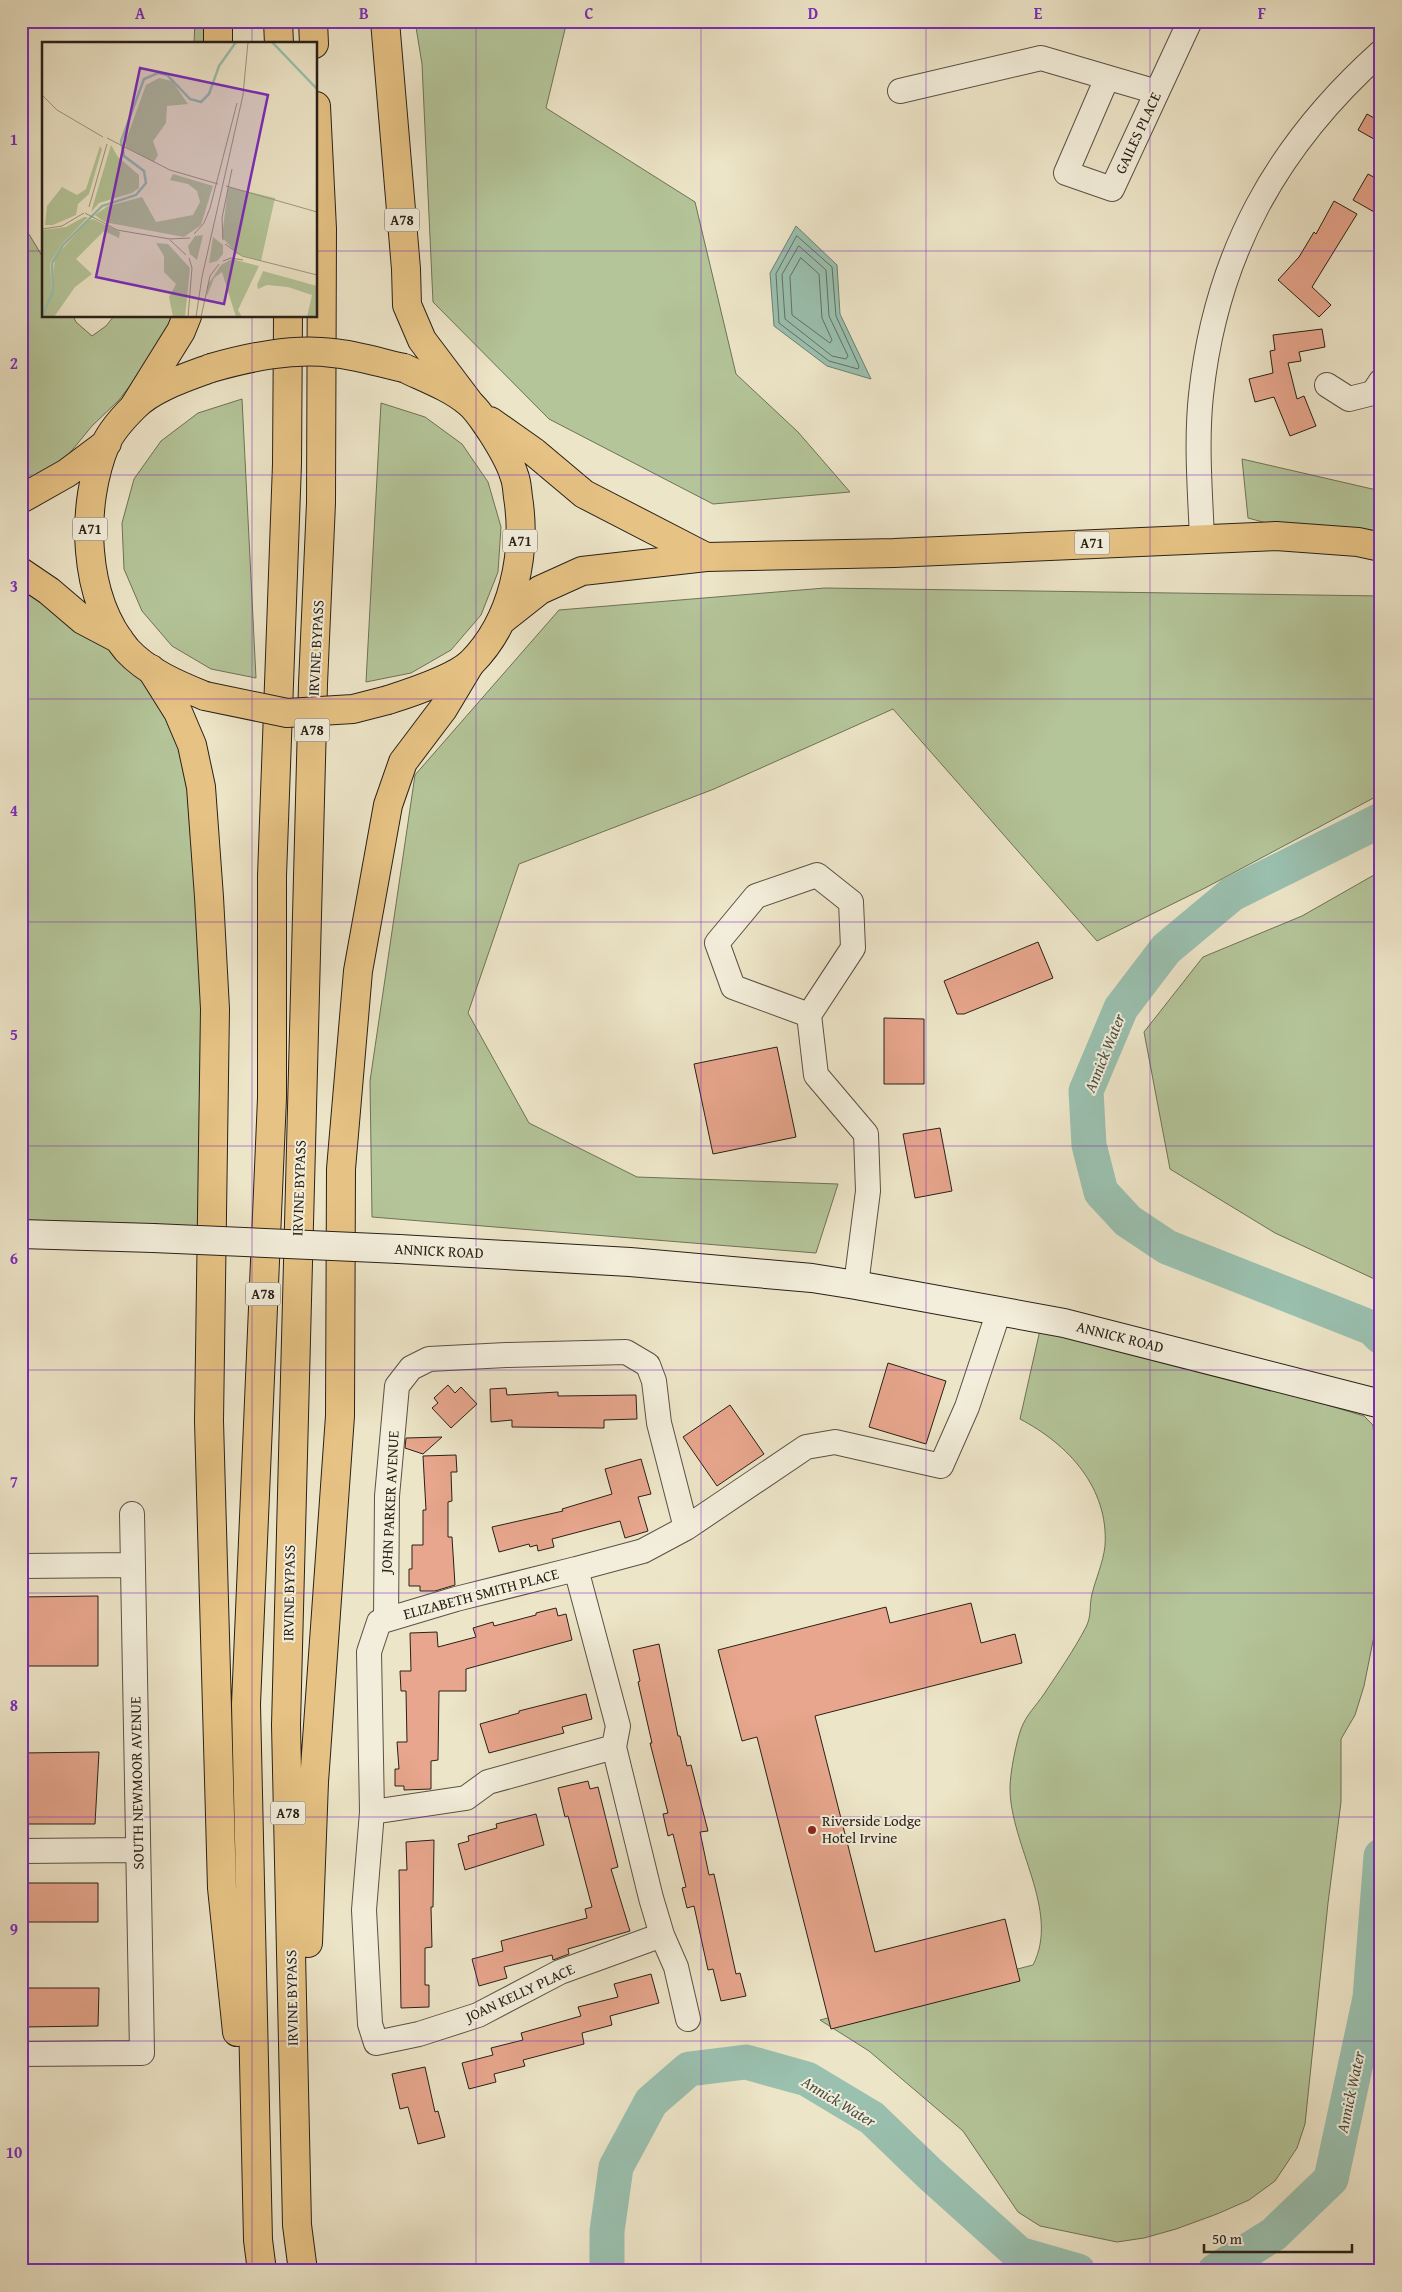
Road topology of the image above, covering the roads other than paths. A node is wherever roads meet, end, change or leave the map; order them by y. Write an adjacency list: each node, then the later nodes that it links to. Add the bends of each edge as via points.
1 (218, 21): 6 (main road)
2 (278, 21): 7 (main road)
3 (312, 21): 8 (main road)
4 (385, 21): 19 (main road, A78, via 405,250 406,305 422,340)
5 (1190, 21): 12 (street, GAILES PLACE)
6 (218, 42)
7 (279, 42)
8 (314, 42)
9 (1379, 57): 22 (street, via 1328,102 1295,142 1239,241 1216,308 1200,396 1198,468)
10 (1107, 78): 11 (street, via 1041,58); 12 (street); 12 (street, GAILES PLACE, via 1066,173 1112,189)
11 (900, 91)
12 (1157, 92)
13 (318, 147): 48 (main road, IRVINE BYPASS / A78, via 322,229 321,503 312,704 286,1725)
14 (186, 318): 18 (main road)
15 (288, 318): 49 (main road, IRVINE BYPASS / A78, via 287,464 272,876 272,1098 246,1704)
16 (1381, 381): 17 (street, via 1373,393 1349,399)
17 (1328, 386)
18 (135, 405): 19 (main road, A71, bridge, via 171,383 252,356 332,352 404,368 432,381); 20 (main road, A71)
19 (474, 408): 24 (main road, A71, via 584,494); 26 (main road, A71, via 501,446 515,476 522,524 518,568)
20 (106, 443): 21 (main road, A71, via 67,473); 27 (main road, A71, via 97,475 88,544 104,614)
21 (21, 499)
22 (1202, 538): 23 (main road, A71, via 1276,536 1358,542); 24 (main road, A71, via 894,553)
23 (1381, 547)
24 (706, 557): 26 (main road, A71, via 582,571 540,590)
25 (21, 572): 27 (main road, A71, via 83,620)
26 (502, 620): 28 (main road, A71)
27 (120, 640): 29 (main road, A71)
28 (470, 664): 29 (main road, A71, bridge, via 416,691 388,700 353,709 287,713 205,696); 48 (main road, A78, via 403,762 388,805 358,971 341,1169 340,1416 314,1782)
29 (151, 669): 49 (main road, A78, via 178,712 192,745 201,787 209,897 215,1009 209,1421 222,1888)
30 (809, 1015): 30 (street, via 733,987 717,943 756,896 816,875 851,902 853,948); 32 (street, via 816,1075 866,1134 868,1191)
31 (21, 1234): 32 (main road, ANNICK ROAD, bridge, via 630,1262)
32 (856, 1284): 33 (main road, ANNICK ROAD)
33 (1000, 1311): 34 (main road, ANNICK ROAD, via 1117,1336); 36 (street, ELIZABETH SMITH PLACE, via 967,1406 941,1466 835,1442 806,1448)
34 (1381, 1404)
35 (132, 1514): 37 (street, SOUTH NEWMOOR AVENUE)
36 (686, 1528): 39 (street, ELIZABETH SMITH PLACE, via 643,1551); 40 (street, JOHN PARKER AVENUE, via 648,1366 626,1352 429,1359 411,1368 397,1386 387,1496)
37 (133, 1565): 38 (street); 43 (street, SOUTH NEWMOOR AVENUE)
38 (21, 1566)
39 (576, 1569): 40 (street, ELIZABETH SMITH PLACE); 41 (street, via 618,1726)
40 (386, 1620): 42 (street, via 379,1622 369,1652)
41 (614, 1747): 42 (street, via 488,1782 466,1798); 45 (street)
42 (372, 1812): 45 (street, JOAN KELLY PLACE, via 364,1910 370,2024 376,2044 478,2015 560,1972)
43 (138, 1850): 44 (street); 47 (street, SOUTH NEWMOOR AVENUE, via 142,2053)
44 (21, 1851)
45 (662, 1935): 46 (street, via 676,1967)
46 (688, 2019)
47 (21, 2054)
48 (297, 2226): 51 (main road, IRVINE BYPASS / A78)
49 (258, 2240): 50 (main road, IRVINE BYPASS / A78)
50 (262, 2271)
51 (303, 2271)

